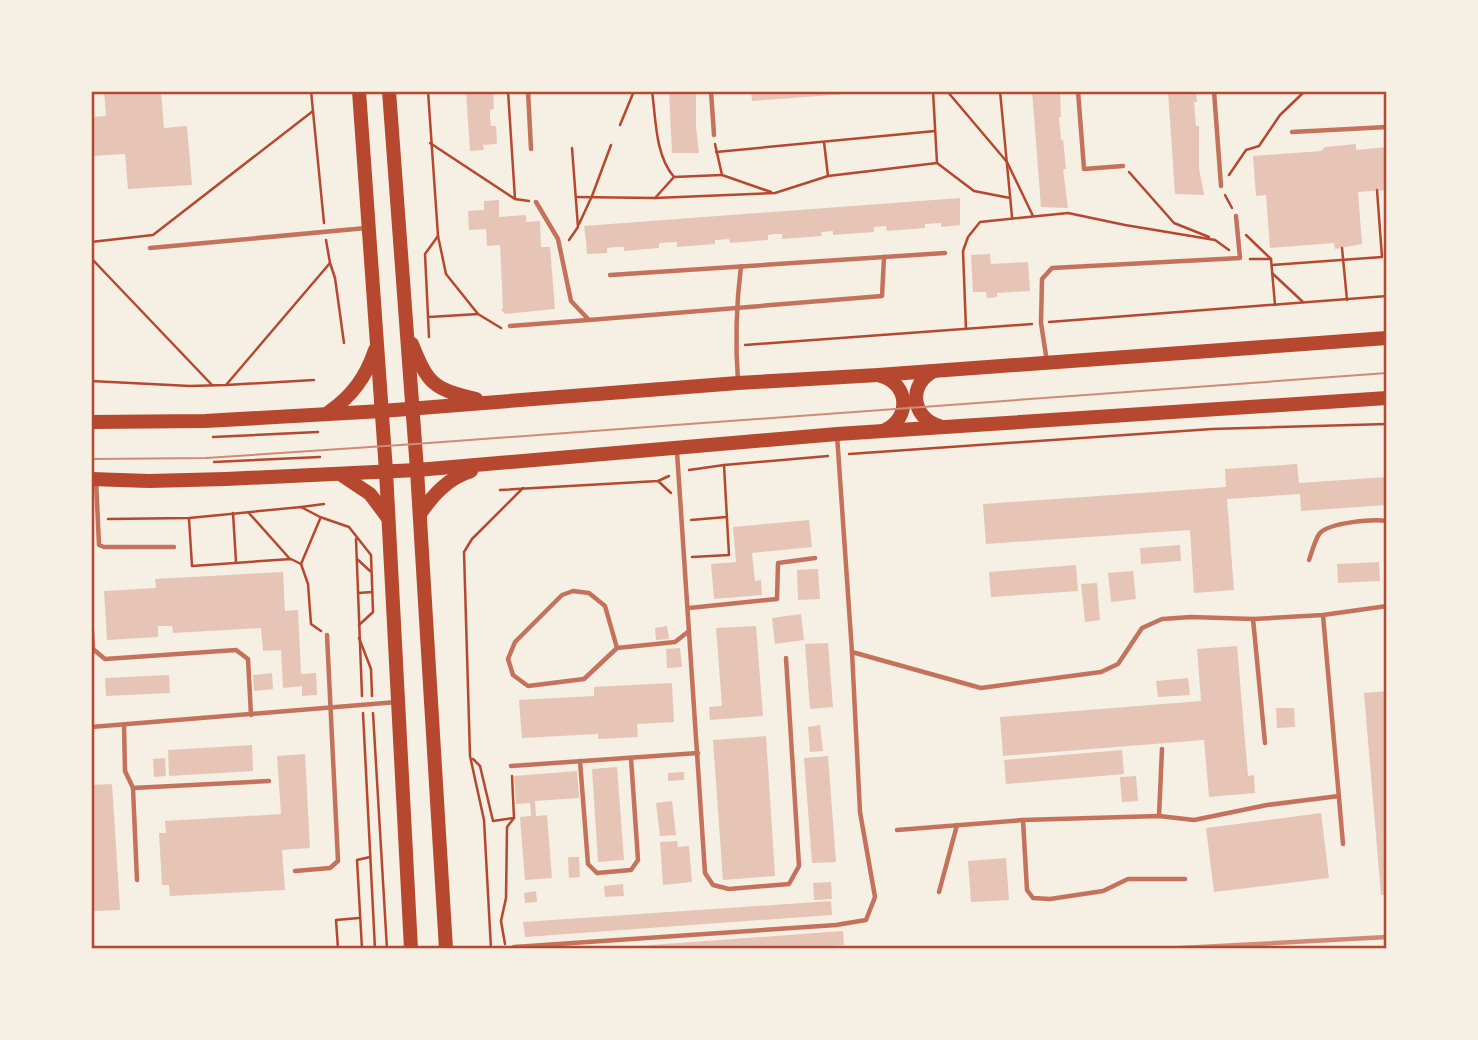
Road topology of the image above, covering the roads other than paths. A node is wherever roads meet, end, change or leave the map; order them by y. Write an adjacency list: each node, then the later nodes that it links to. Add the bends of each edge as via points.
1 (359, 91): 15 (main road)
2 (389, 91): 24 (main road)
3 (528, 91): 10 (lane)
4 (711, 91): 9 (lane)
5 (1078, 91): 11 (lane, via 1084,169)
6 (1214, 91): 12 (lane)
7 (1387, 127): 8 (lane)
8 (1292, 132)
9 (714, 135)
10 (531, 149)
11 (1123, 166)
12 (1221, 186)
13 (536, 202): 22 (lane, via 558,239 571,301)
14 (1236, 216): 27 (lane, via 1240,258 1052,268 1042,279)
15 (369, 228): 16 (lane); 26 (main road)
16 (150, 248)
17 (945, 253): 18 (lane)
18 (884, 257): 19 (lane); 21 (lane, via 882,296)
19 (741, 266): 20 (lane); 21 (lane)
20 (610, 275)
21 (736, 308): 22 (lane); 30 (lane)
22 (589, 320): 23 (lane)
23 (510, 326)
24 (407, 333): 32 (main road, via 423,371 435,385); 33 (main road)
25 (1387, 338): 27 (main road)
26 (378, 341): 34 (main road); 35 (main road, via 364,377)
27 (1046, 362): 28 (main road)
28 (939, 370): 29 (main road); 37 (main road, via 921,382 916,403 926,420)
29 (878, 375): 30 (main road); 38 (main road, via 897,384 904,404 899,419)
30 (738, 383): 32 (main road)
31 (1387, 398): 37 (main road)
32 (489, 402): 33 (main road)
33 (412, 409): 34 (main road); 42 (main road)
34 (382, 411): 35 (main road); 43 (main road)
35 (329, 412): 36 (main road, via 205,421)
36 (91, 422)
37 (944, 427): 38 (main road)
38 (880, 432): 39 (main road)
39 (837, 434): 40 (main road); 60 (lane)
40 (677, 448): 41 (main road); 53 (lane)
41 (496, 464): 42 (main road); 46 (main road, via 458,475)
42 (417, 470): 43 (main road); 46 (main road)
43 (386, 471): 44 (main road); 47 (main road)
44 (340, 474): 45 (main road); 47 (main road, via 370,494)
45 (94, 479): 49 (lane, via 99,545)
46 (419, 514): 87 (main road)
47 (388, 519): 62 (main road)
48 (1387, 521): 51 (lane, via 1333,526 1320,533)
49 (174, 547)
50 (815, 558): 53 (lane, via 778,563 777,598)
51 (1309, 559)
52 (1387, 606): 55 (lane)
53 (689, 608): 57 (lane)
54 (91, 615): 64 (lane, via 93,649 105,659 236,650 248,659)
55 (1323, 615): 56 (lane); 75 (lane)
56 (1254, 619): 60 (lane, via 1162,619 1142,628 1118,664 1101,671 981,688); 67 (lane)
57 (690, 630): 59 (lane, via 675,642); 69 (lane)
58 (327, 635): 63 (lane)
59 (617, 648): 59 (lane, via 605,606 589,593 573,591 562,595 515,642 508,659 513,675 528,686 584,679)
60 (852, 652): 85 (lane, via 860,812 875,897 866,920)
61 (786, 658): 69 (lane, via 799,866 789,884 729,890 713,885 705,873)
62 (398, 702): 63 (lane); 86 (main road)
63 (331, 709): 64 (lane); 81 (lane, via 338,861 330,868)
64 (251, 715): 65 (lane)
65 (124, 725): 66 (lane); 74 (lane, via 125,771)
66 (91, 727)
67 (1265, 743)
68 (1162, 749): 76 (lane)
69 (698, 753): 70 (lane)
70 (631, 758): 71 (lane); 71 (lane, via 638,860 631,870 597,873 588,864)
71 (580, 761): 72 (lane)
72 (511, 766)
73 (269, 781): 74 (lane)
74 (133, 788): 83 (lane)
75 (1339, 796): 76 (lane, via 1194,820); 80 (lane)
76 (1159, 816): 77 (lane)
77 (1023, 820): 78 (lane); 82 (lane, via 1027,890 1033,898 1103,891 1128,879)
78 (957, 825): 79 (lane); 84 (lane)
79 (897, 830)
80 (1343, 844)
81 (295, 871)
82 (1185, 878)
83 (137, 880)
84 (939, 892)
85 (514, 947)
86 (411, 949)
87 (446, 949)

